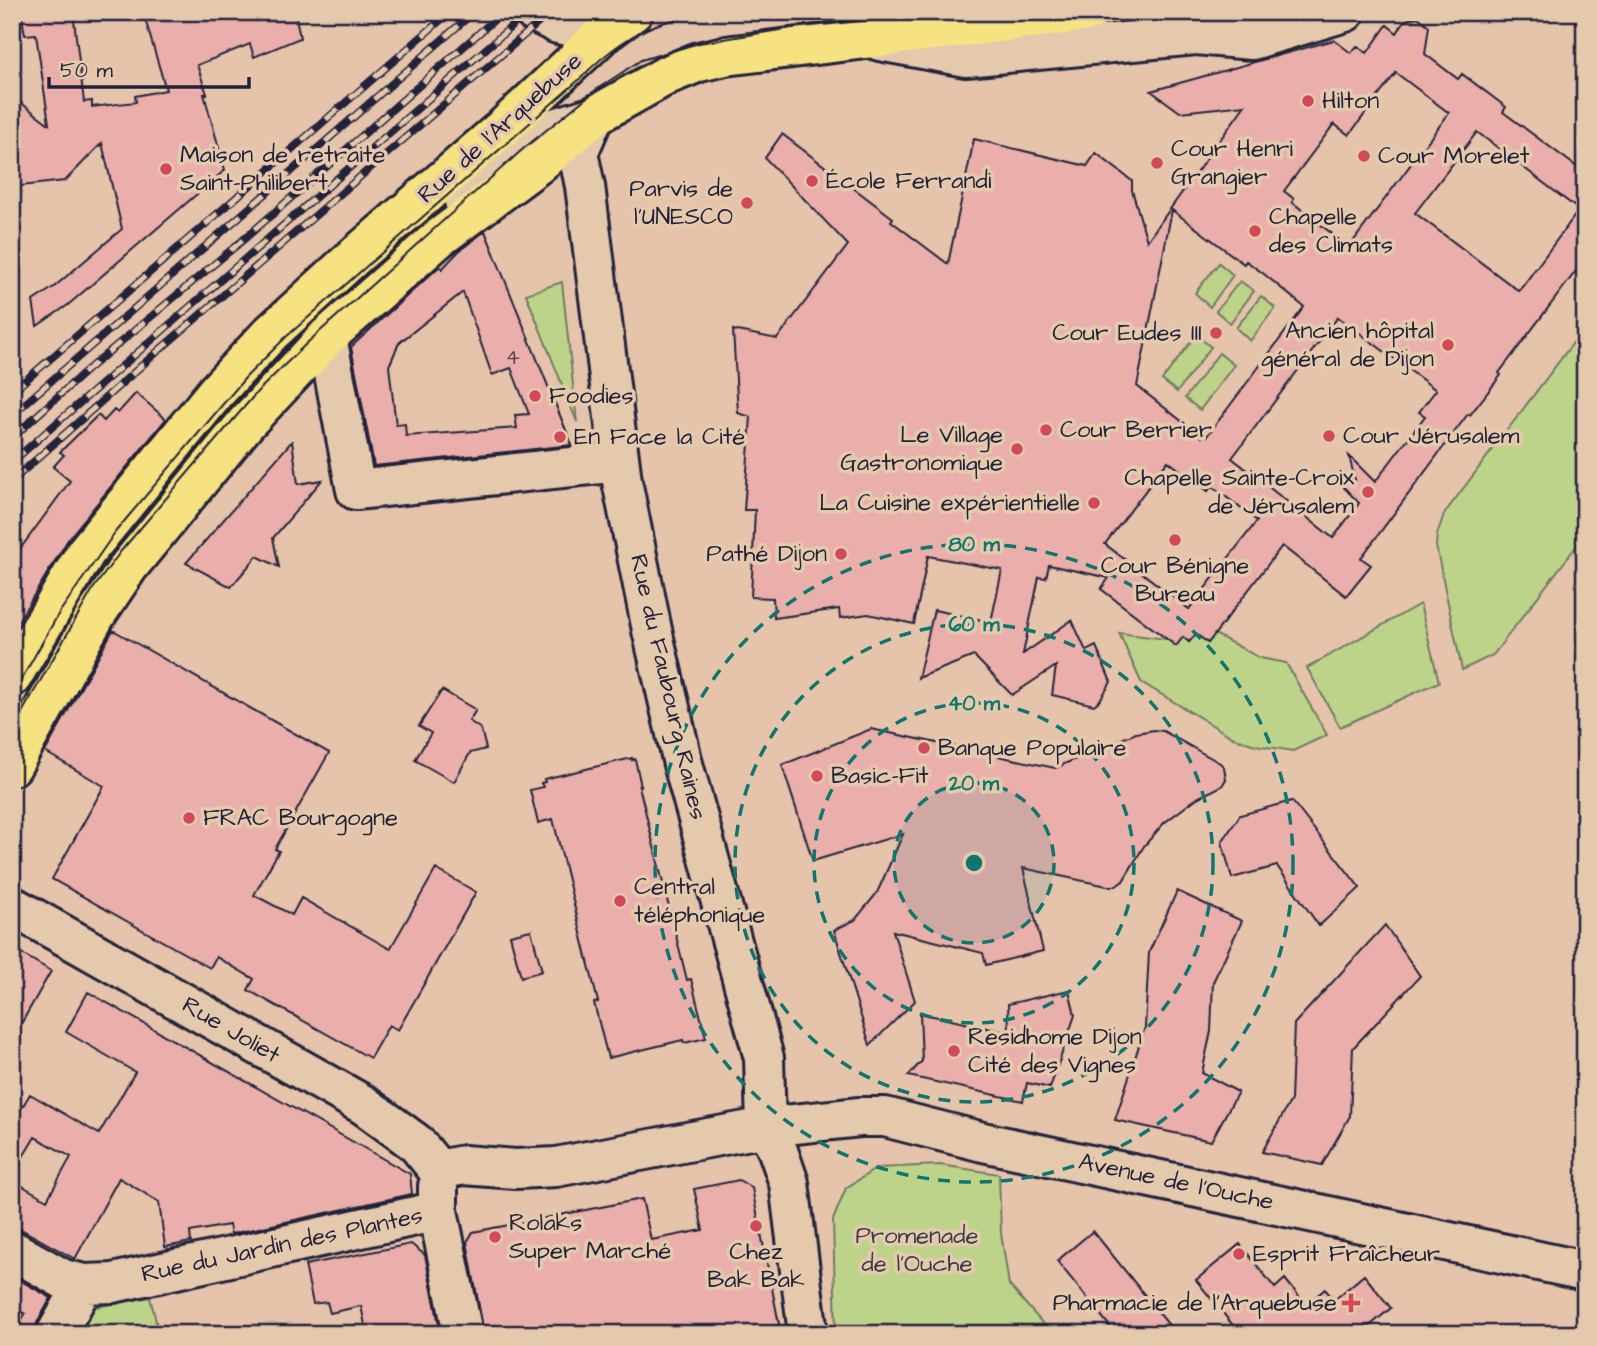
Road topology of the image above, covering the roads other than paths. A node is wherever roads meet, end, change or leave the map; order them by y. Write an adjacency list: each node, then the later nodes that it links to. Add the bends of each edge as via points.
1 (534, 12): 4 (street, via 558,24)
2 (1088, 12): 5 (main road)
3 (1326, 15): 5 (street, via 1252,40 1196,35 966,57)
4 (606, 20): 6 (main road, Rue du Faubourg Raines); 9 (main road, Rue de l'Arquebuse, via 497,134 326,282 225,382 86,552); 10 (street, Rue de l'Arquebuse, via 556,100 245,378 116,531 59,614)
5 (868, 38): 6 (main road, via 699,62)
6 (593, 116): 7 (main road, Rue de l'Arquebuse, via 537,165 439,238); 8 (street, Rue du Faubourg Raines, via 578,153); 11 (street, Rue de l'Arquebuse, via 542,132 258,391 93,589)
7 (327, 337): 8 (street, via 356,490); 12 (main road, Rue de l'Arquebuse, via 246,423 129,566 96,615)
8 (619, 463): 14 (street, Rue du Faubourg Raines, via 683,764 764,1058)
9 (12, 677)
10 (12, 696)
11 (12, 730)
12 (12, 766)
13 (12, 906): 15 (street, Rue Joliet, via 365,1105 416,1143)
14 (766, 1127): 15 (street, Rue du Jardin des Plantes, via 556,1167 464,1165); 18 (street, Avenue de l'Ouche, via 885,1117); 22 (street, Rue du Faubourg Raines, via 789,1183)
15 (438, 1170): 16 (street, Rue du Jardin des Plantes)
16 (438, 1211): 19 (street, Rue du Jardin des Plantes, via 113,1283); 21 (street)
17 (12, 1250): 19 (street, Rue du Jardin des Plantes, via 63,1279)
18 (1585, 1270)
19 (84, 1284): 20 (street)
20 (56, 1334)
21 (463, 1334)
22 (808, 1334)

